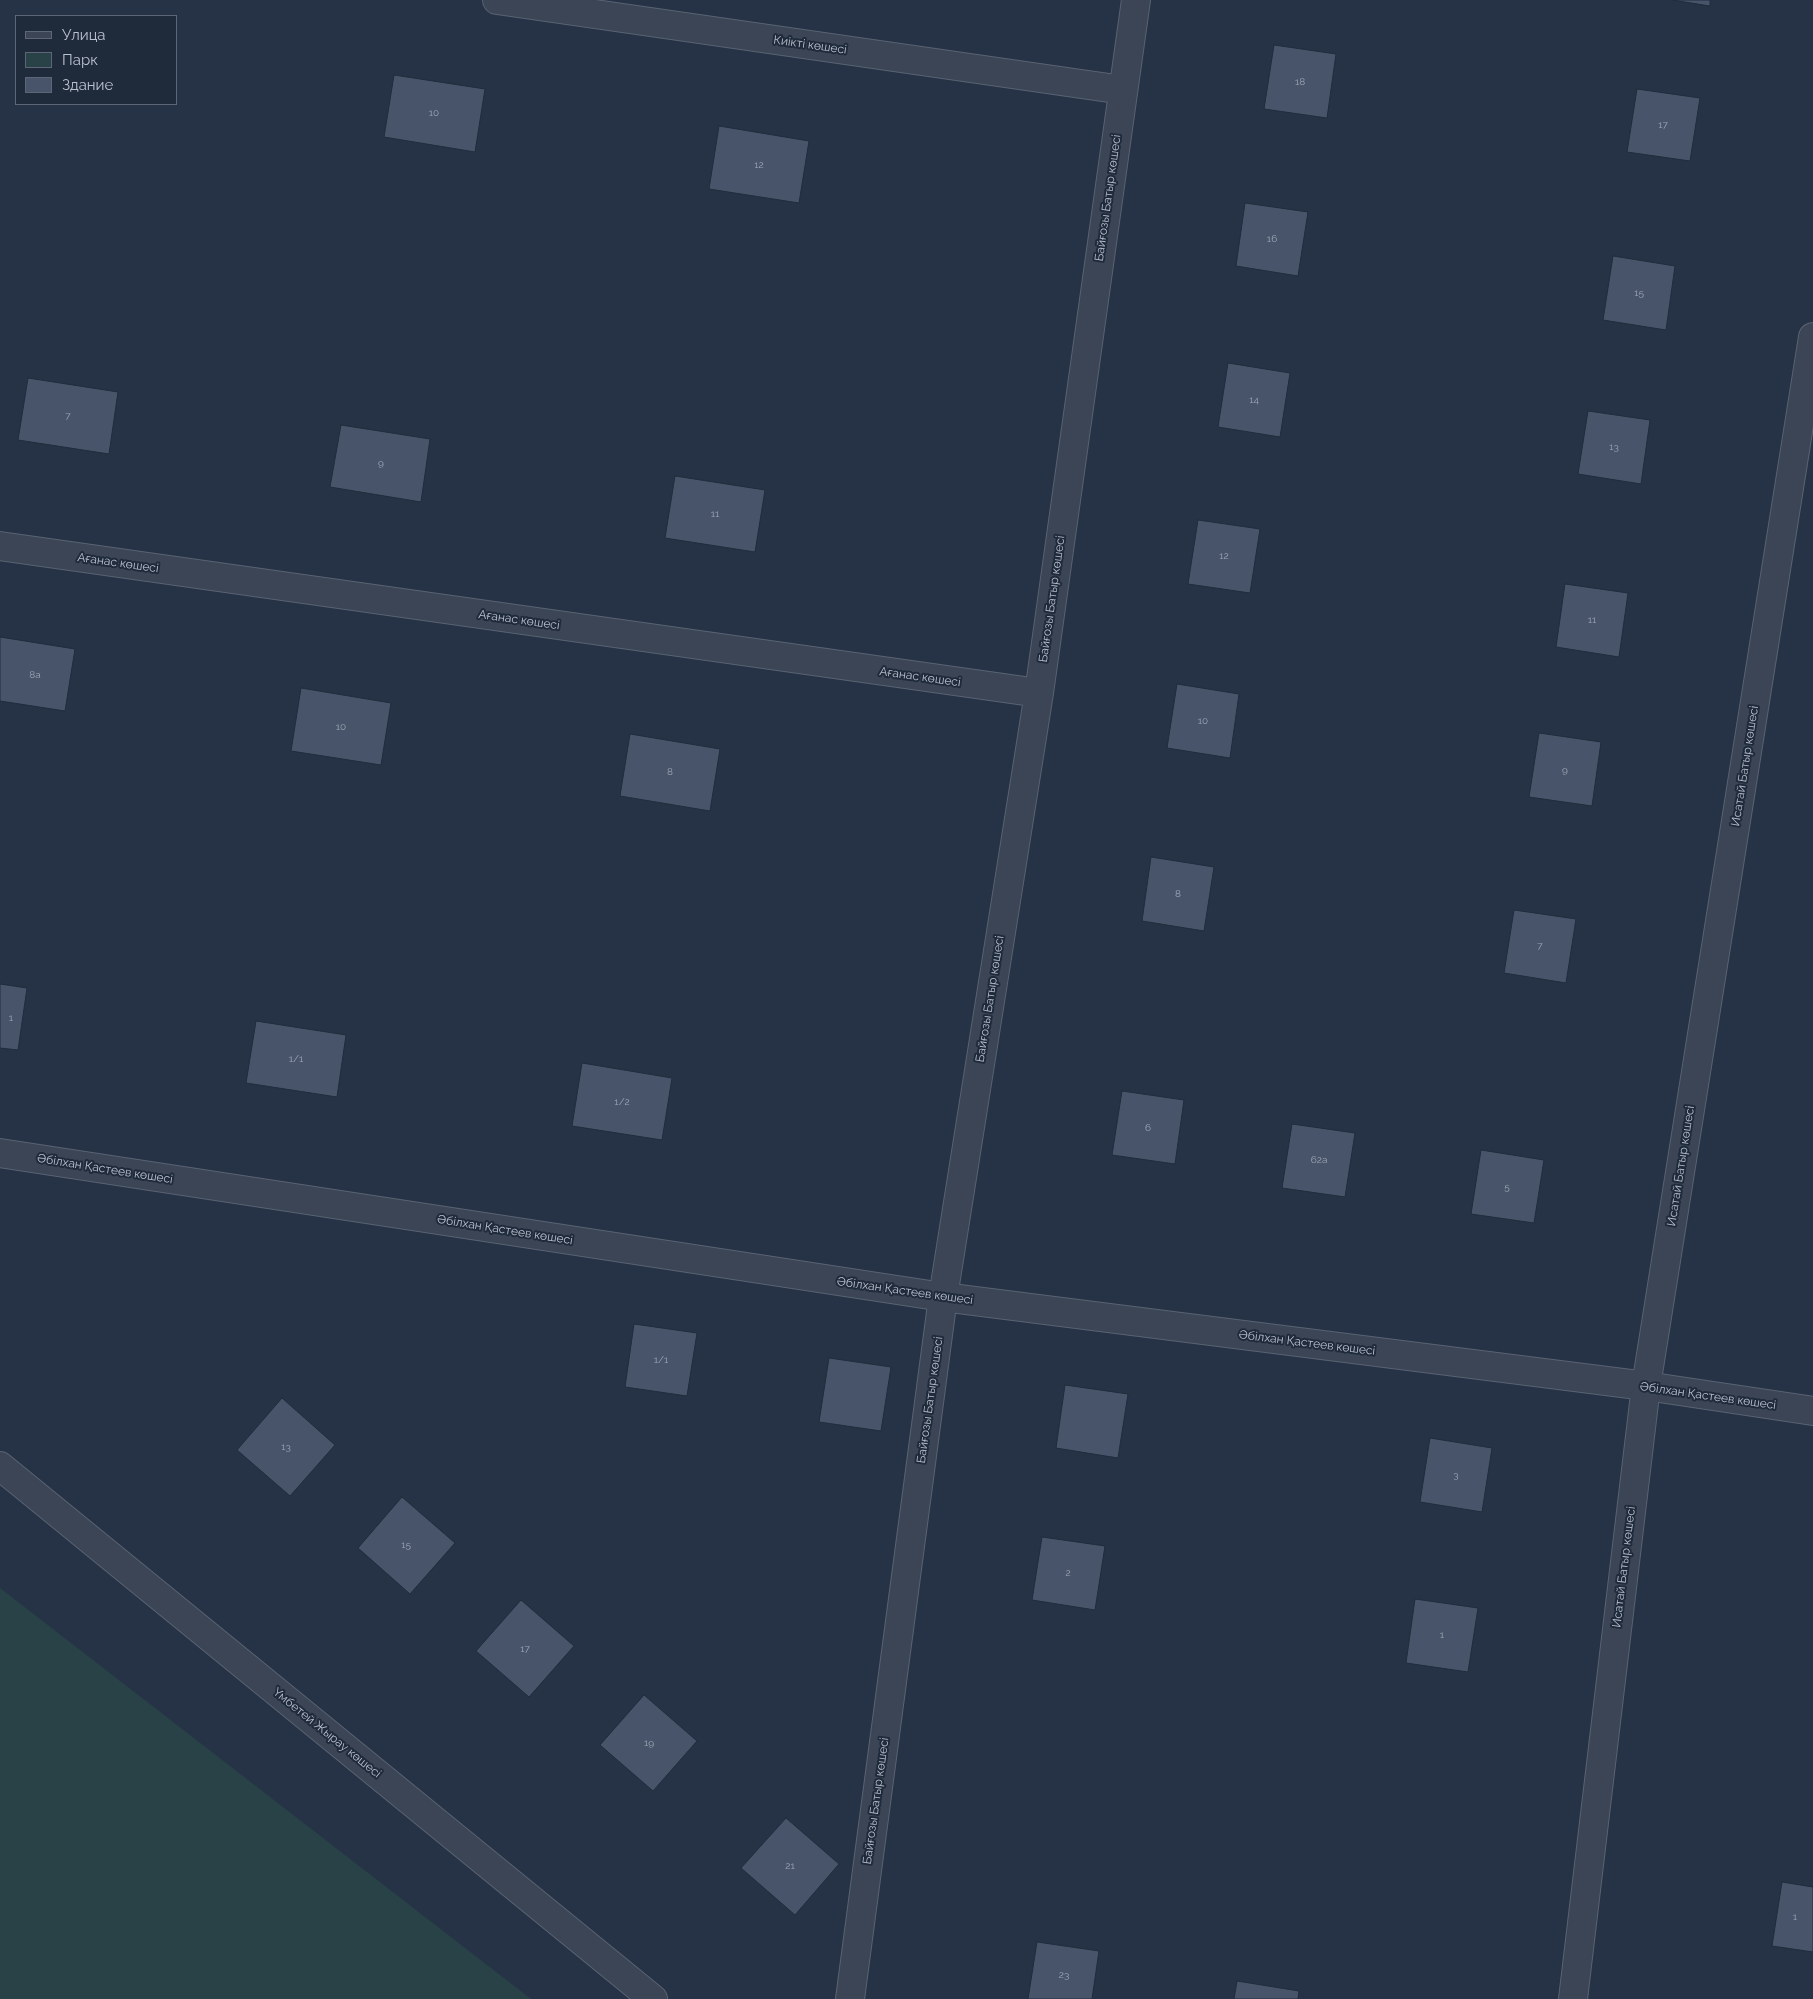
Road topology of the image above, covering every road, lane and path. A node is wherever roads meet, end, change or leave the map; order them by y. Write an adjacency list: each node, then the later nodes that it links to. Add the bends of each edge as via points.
1 (497, 0): 3 (street, Киікті көшесі)
2 (1136, 0): 3 (street, Байғозы Батыр көшесі)
3 (1123, 90): 6 (street, Байғозы Батыр көшесі)
4 (1813, 337): 9 (street, Исатай Батыр көшесі)
5 (0, 546): 6 (street, Ағанас көшесі)
6 (1039, 694): 8 (street, Байғозы Батыр көшесі)
7 (0, 1153): 8 (street, Әбілхан Қастеев көшесі)
8 (943, 1297): 9 (street, Әбілхан Қастеев көшесі); 13 (street, Байғозы Батыр көшесі)
9 (1646, 1386): 10 (street, Әбілхан Қастеев көшесі); 14 (street, Исатай Батыр көшесі)
10 (1813, 1411)
11 (0, 1466): 12 (street, Үмбетей Жырау көшесі)
12 (653, 1999)
13 (850, 1999)
14 (1573, 1999)

